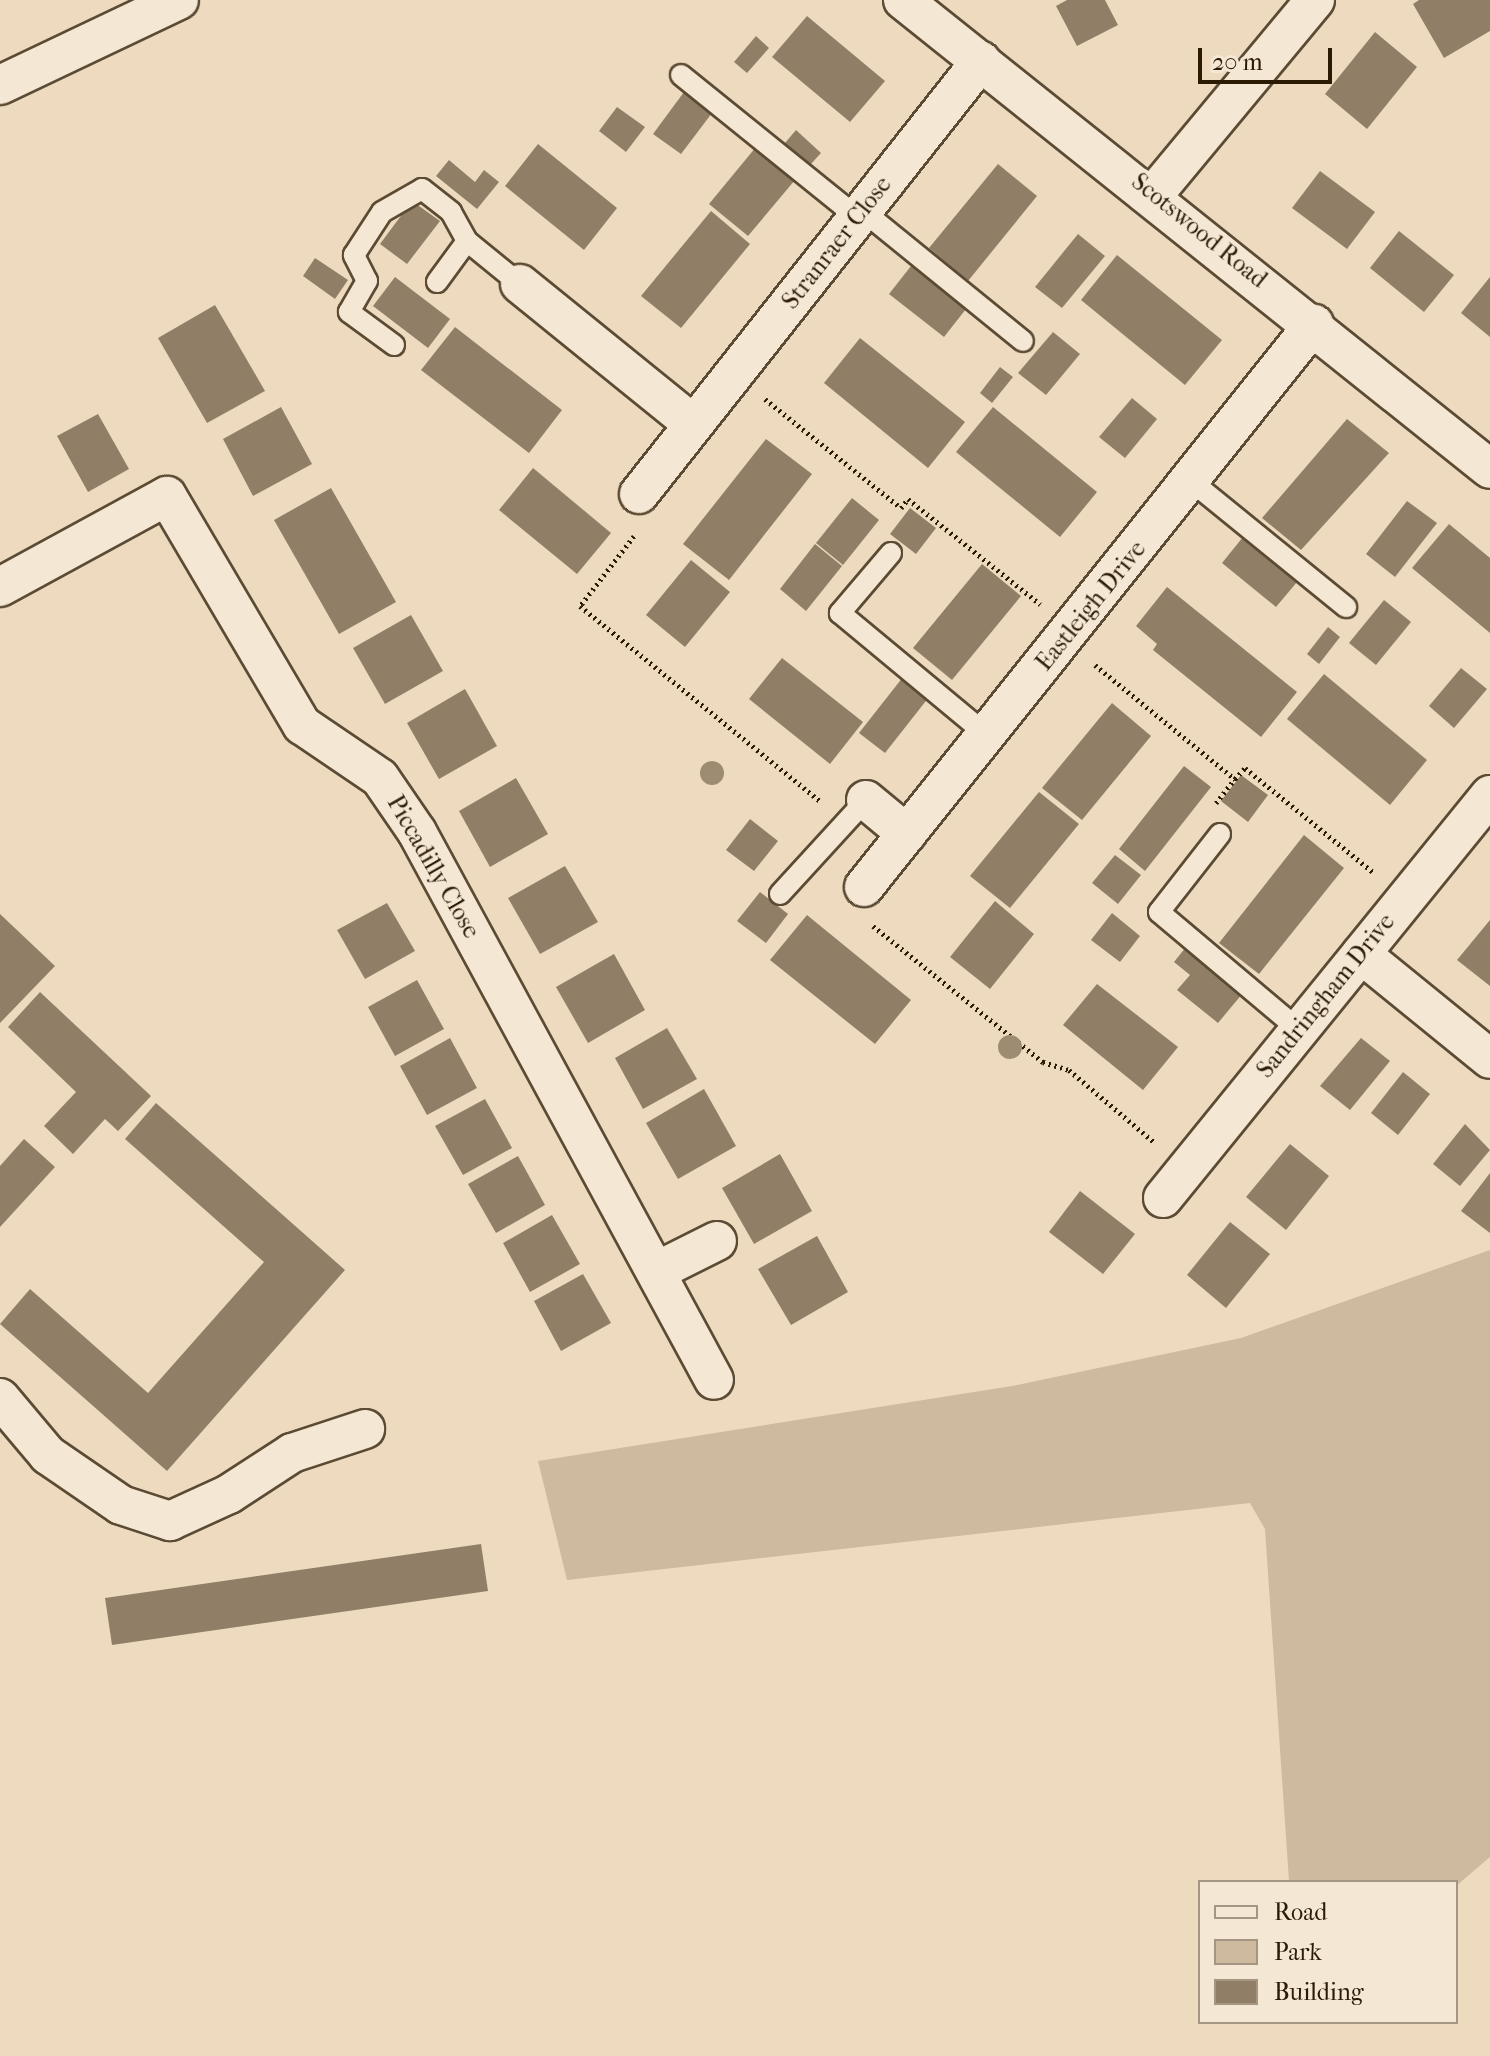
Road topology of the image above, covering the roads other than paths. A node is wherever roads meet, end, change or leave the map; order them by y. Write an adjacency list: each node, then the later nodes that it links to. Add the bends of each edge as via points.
1 (179, 0): 6 (street)
2 (903, 0): 4 (street, Scotswood Road)
3 (1315, 0): 7 (street)
4 (981, 61): 7 (street, Scotswood Road); 8 (street, Stranraer Close)
5 (681, 75): 8 (lane)
6 (0, 85)
7 (1154, 194): 12 (street, Scotswood Road)
8 (860, 214): 13 (lane); 15 (street, Stranraer Close)
9 (467, 241): 10 (lane); 11 (lane); 14 (lane, via 451,212 422,189 382,212 354,255 367,281 349,312)
10 (437, 282)
11 (520, 284): 15 (street)
12 (1314, 324): 16 (street, Scotswood Road); 17 (street, Eastleigh Drive)
13 (1023, 341)
14 (394, 345)
15 (693, 424): 18 (street, Stranraer Close)
16 (1490, 469)
17 (1191, 481): 21 (lane); 22 (street, Eastleigh Drive)
18 (639, 494)
19 (891, 553): 22 (lane, via 840,613)
20 (0, 587): 34 (street, Piccadilly Close, via 167,496 302,725 380,778 417,832)
21 (1346, 607)
22 (987, 735): 25 (street, Eastleigh Drive)
23 (1490, 795): 29 (street, Sandringham Drive)
24 (856, 811): 25 (street); 28 (lane)
25 (907, 834): 27 (street, Eastleigh Drive)
26 (1220, 834): 30 (lane, via 1159,912)
27 (864, 887)
28 (780, 894)
29 (1361, 954): 30 (street, Sandringham Drive); 31 (street)
30 (1299, 1030): 32 (street, Sandringham Drive)
31 (1490, 1059)
32 (1174, 1184)
33 (717, 1241): 34 (street)
34 (657, 1271): 35 (street, Piccadilly Close)
35 (714, 1380)
36 (0, 1398): 37 (street, via 48,1455 121,1505 170,1521 229,1494 292,1453)
37 (365, 1429)

